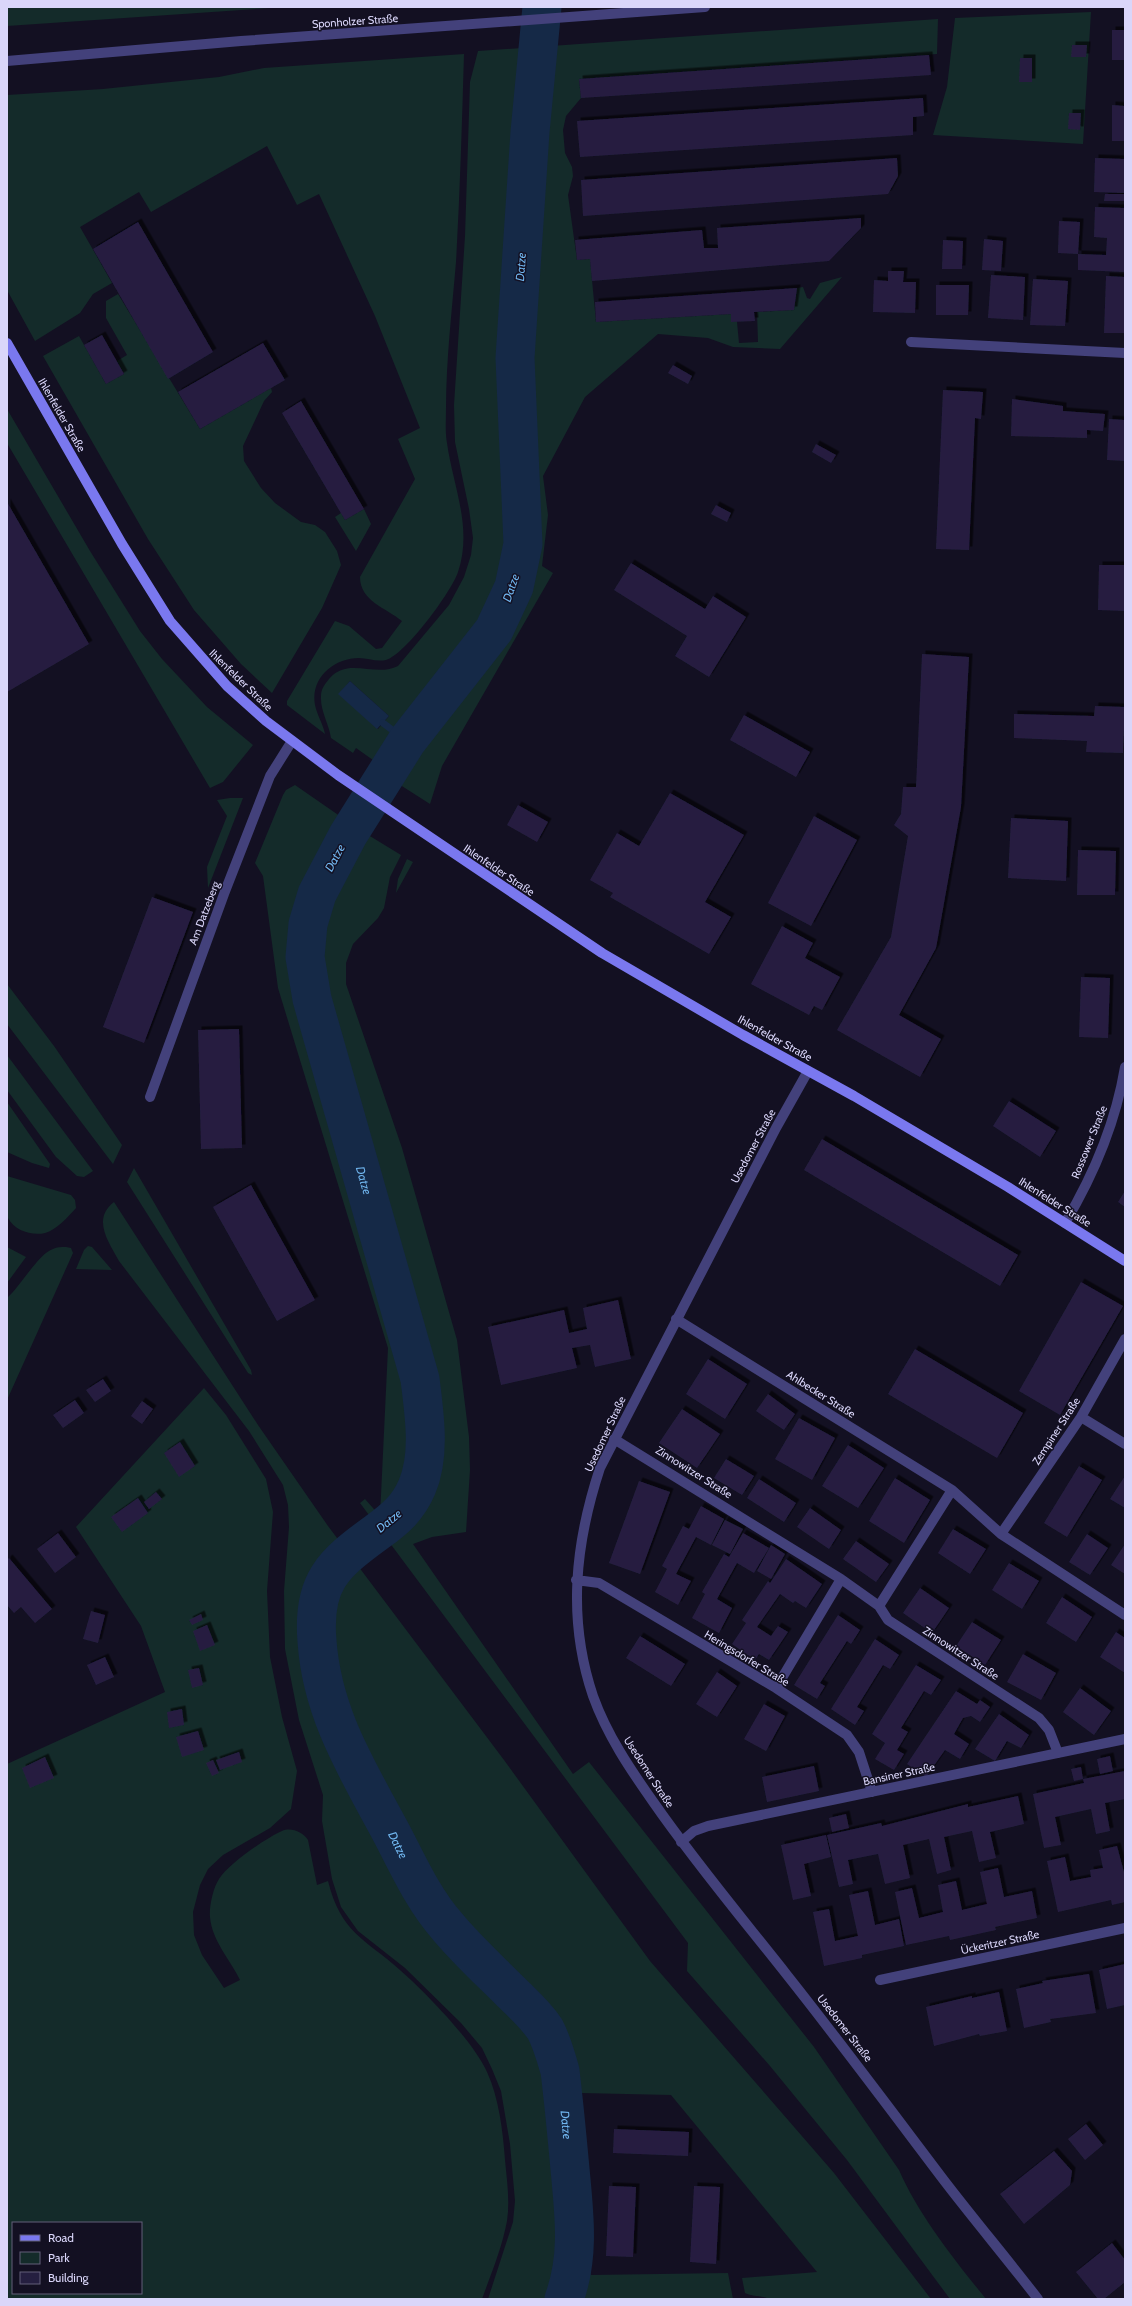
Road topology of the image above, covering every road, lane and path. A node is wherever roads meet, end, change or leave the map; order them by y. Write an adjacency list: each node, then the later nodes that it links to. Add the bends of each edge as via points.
1 (705, 7): 2 (street, Sponholzer Straße)
2 (7, 61)
3 (7, 342): 6 (main road, Ihlenfelder Straße, via 122,544 170,621 227,686)
4 (911, 342): 5 (street)
5 (1125, 353)
6 (292, 741): 8 (main road, Ihlenfelder Straße, via 338,775 602,953); 9 (street, Am Datzeberg, via 270,776)
7 (1125, 1067): 10 (street, Rossower Straße, via 1108,1132 1076,1205)
8 (808, 1071): 10 (main road, Ihlenfelder Straße, via 868,1104); 12 (street, Usedomer Straße)
9 (150, 1097)
10 (1065, 1223): 11 (main road, Ihlenfelder Straße)
11 (1125, 1261)
12 (676, 1319): 15 (street, Usedomer Straße); 17 (street, Ahlbecker Straße)
13 (1125, 1339): 14 (street, Zempiner Straße)
14 (1081, 1417): 16 (street); 18 (street, Zempiner Straße)
15 (614, 1438): 19 (street, Zinnowitzer Straße); 20 (street, Usedomer Straße, via 589,1501)
16 (1125, 1444)
17 (952, 1490): 18 (street, Ahlbecker Straße); 21 (street)
18 (1001, 1534): 22 (street, Ahlbecker Straße)
19 (841, 1579): 21 (street, Zinnowitzer Straße); 23 (street)
20 (576, 1580): 23 (street, Heringsdorfer Straße, via 599,1583); 27 (street, Usedomer Straße, via 578,1637 593,1696 622,1758)
21 (879, 1606): 25 (street, Zinnowitzer Straße, via 888,1620 1038,1718 1050,1730)
22 (1125, 1615)
23 (776, 1688): 26 (street, Heringsdorfer Straße, via 847,1736 859,1752)
24 (1125, 1739): 25 (street, Bansiner Straße)
25 (1058, 1753): 26 (street, Bansiner Straße)
26 (872, 1792): 27 (street, Bansiner Straße, via 708,1826 694,1831)
27 (681, 1842): 30 (street, Usedomer Straße, via 853,2057 946,2182)
28 (1125, 1928): 29 (street, Ückeritzer Straße)
29 (880, 1980)
30 (1038, 2299)

